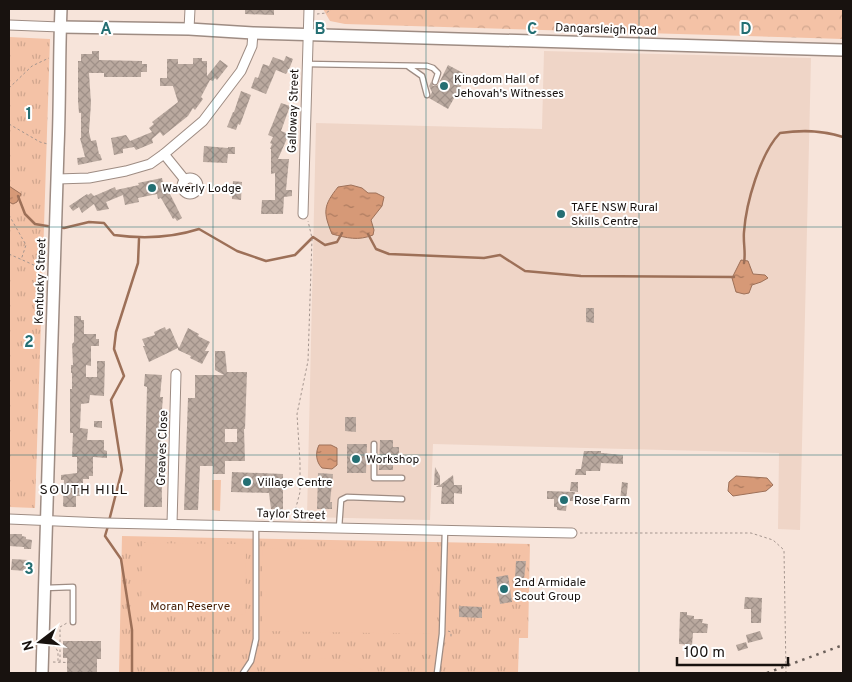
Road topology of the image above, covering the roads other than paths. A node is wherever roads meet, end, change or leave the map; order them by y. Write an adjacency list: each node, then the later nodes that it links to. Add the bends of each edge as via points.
1 (61, 9): 5 (street, Kentucky Street)
2 (190, 9): 6 (street)
3 (312, 11): 8 (street, Galloway Street)
4 (9, 25): 5 (street)
5 (60, 27): 6 (street, Dangarsleigh Road); 15 (street, Kentucky Street)
6 (189, 29): 7 (street, Dangarsleigh Road)
7 (253, 33): 8 (street, Dangarsleigh Road); 14 (street, via 252,46 241,71 203,121)
8 (308, 34): 9 (street, Dangarsleigh Road); 10 (street, Galloway Street)
9 (843, 50)
10 (307, 64): 11 (lane); 17 (street, Galloway Street)
11 (408, 66): 12 (lane, via 433,68 438,73); 13 (lane, via 422,76)
12 (435, 82)
13 (428, 94)
14 (164, 154): 15 (street, via 150,164 126,171 89,178); 16 (street)
15 (57, 179): 23 (street, Kentucky Street)
16 (185, 180)
17 (303, 214)
18 (176, 374): 24 (street, Greaves Close)
19 (374, 444): 20 (lane, via 374,478)
20 (402, 478)
21 (402, 499): 26 (lane, via 346,497 341,500)
22 (9, 519): 23 (street, Taylor Street)
23 (47, 520): 24 (street, Taylor Street); 29 (street, Kentucky Street)
24 (172, 524): 25 (street, Taylor Street)
25 (256, 526): 26 (street, Taylor Street); 32 (lane, via 256,639 251,661)
26 (339, 528): 27 (street, Taylor Street)
27 (445, 530): 28 (street, Taylor Street); 33 (lane, via 442,634)
28 (572, 533)
29 (43, 588): 30 (lane, via 73,587); 31 (street, Kentucky Street)
30 (73, 622)
31 (42, 673)
32 (244, 673)
33 (437, 673)

